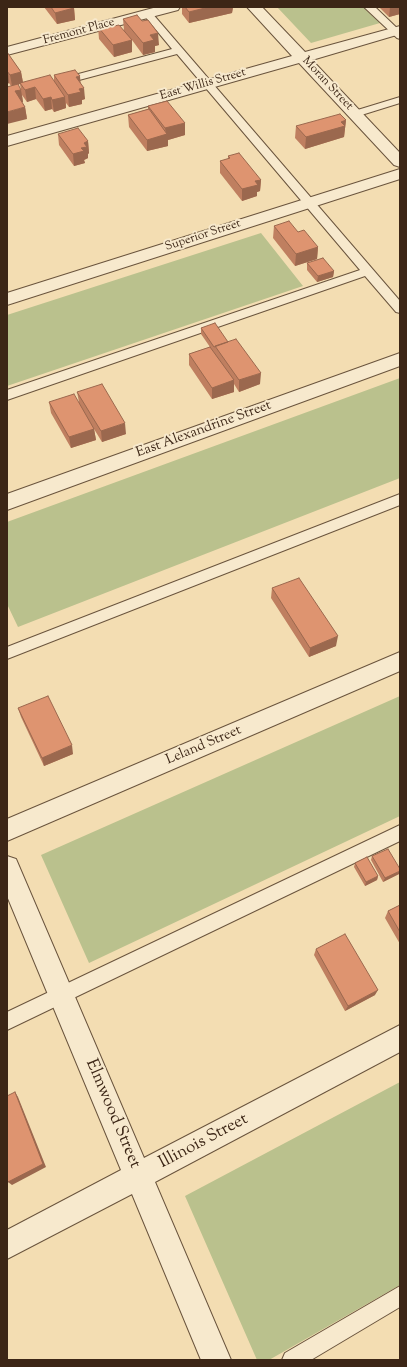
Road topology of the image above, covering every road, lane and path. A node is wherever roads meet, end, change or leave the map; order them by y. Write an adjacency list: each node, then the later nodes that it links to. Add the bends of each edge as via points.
1 (174, 7): 4 (street, Fremont Place)
2 (254, 7): 8 (street, Moran Street)
3 (369, 7): 5 (lane)
4 (148, 14): 6 (lane); 7 (street, Fremont Place)
5 (398, 32): 8 (street, East Willis Street)
6 (179, 50): 9 (lane); 10 (lane)
7 (7, 51)
8 (301, 57): 9 (street, East Willis Street); 12 (street, Moran Street)
9 (208, 83): 13 (street, East Willis Street); 16 (lane)
10 (52, 84)
11 (400, 100): 12 (lane)
12 (355, 114): 14 (street, Moran Street)
13 (7, 141)
14 (400, 162)
15 (400, 174): 16 (street, Superior Street)
16 (309, 203): 17 (lane); 18 (street, Superior Street)
17 (368, 271): 19 (lane); 21 (lane)
18 (7, 299)
19 (400, 309)
20 (400, 359): 23 (street, East Alexandrine Street)
21 (7, 395)
22 (400, 498): 24 (lane)
23 (7, 502)
24 (7, 653)
25 (400, 661): 26 (street, Leland Street)
26 (7, 830)
27 (400, 833): 29 (lane)
28 (7, 868): 29 (street, Elmwood Street)
29 (61, 995): 30 (lane); 32 (street, Elmwood Street)
30 (7, 1021)
31 (400, 1038): 32 (street, Illinois Street)
32 (138, 1176): 33 (street, Illinois Street); 35 (street, Elmwood Street)
33 (7, 1245)
34 (400, 1296): 36 (lane)
35 (216, 1360)
36 (292, 1360)

